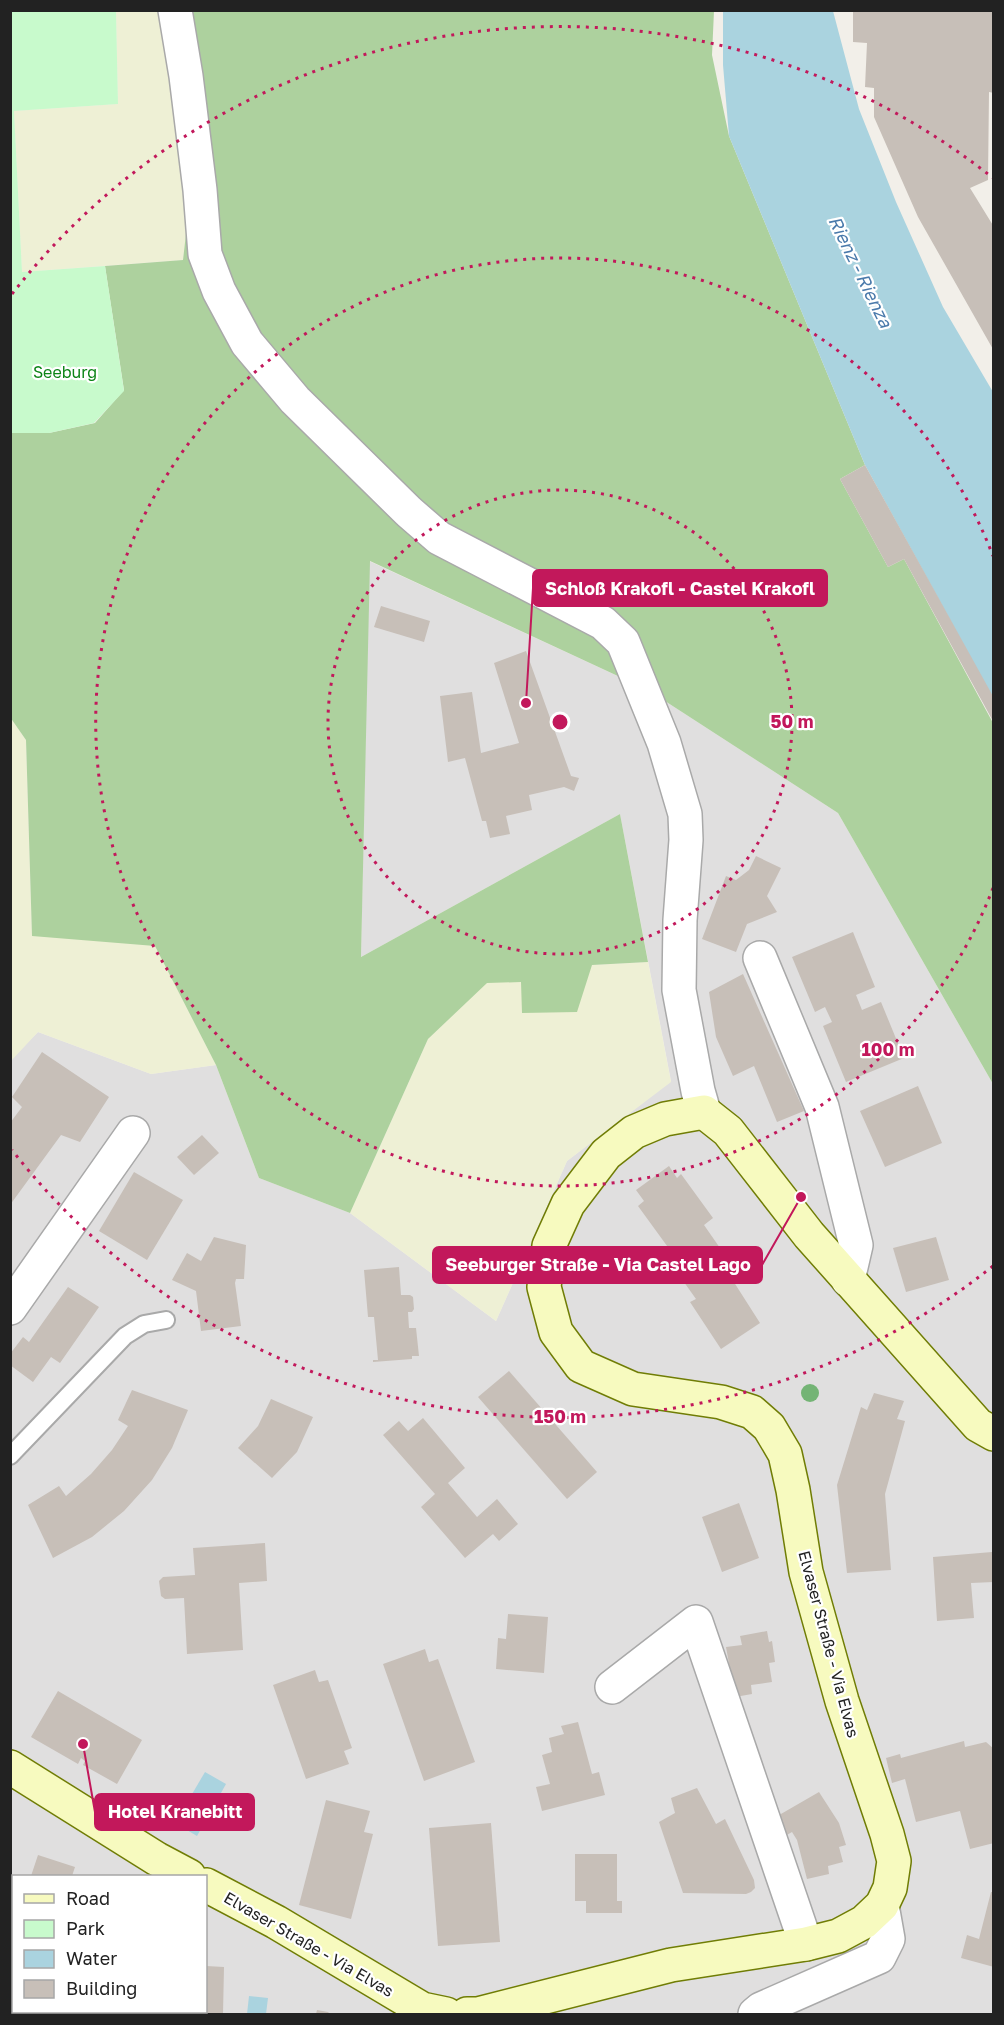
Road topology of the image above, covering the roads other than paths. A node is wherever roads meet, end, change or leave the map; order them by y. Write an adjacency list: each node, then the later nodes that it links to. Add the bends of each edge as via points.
1 (175, 10): 3 (street, via 205,254 247,344 295,400 408,512 439,537 603,623 622,642 664,742 685,814 679,990)
2 (760, 958): 5 (street, via 822,1107 856,1245)
3 (704, 1112): 5 (street, via 728,1131); 14 (street, Elvaser Straße - Via Elvas, via 665,1119 634,1132 606,1154 568,1204 549,1246 544,1287 556,1332 581,1366 633,1389 722,1402 752,1412 769,1427 785,1454 806,1572 842,1701 894,1861 890,1888)
4 (133, 1133): 6 (street)
5 (848, 1280): 8 (street, via 978,1425)
6 (10, 1308)
7 (166, 1320): 9 (lane, via 144,1324 125,1336)
8 (993, 1434)
9 (10, 1456)
10 (612, 1687): 15 (street, via 696,1622)
11 (10, 1767): 12 (street)
12 (187, 1875)
13 (207, 1886): 16 (street, Elvaser Straße - Via Elvas, via 422,2009)
14 (882, 1905): 15 (street, via 864,1922 838,1936); 18 (street, via 888,1939 879,1957)
15 (806, 1944): 17 (street, via 671,1965)
16 (446, 2014)
17 (467, 2014)
18 (755, 2014)

